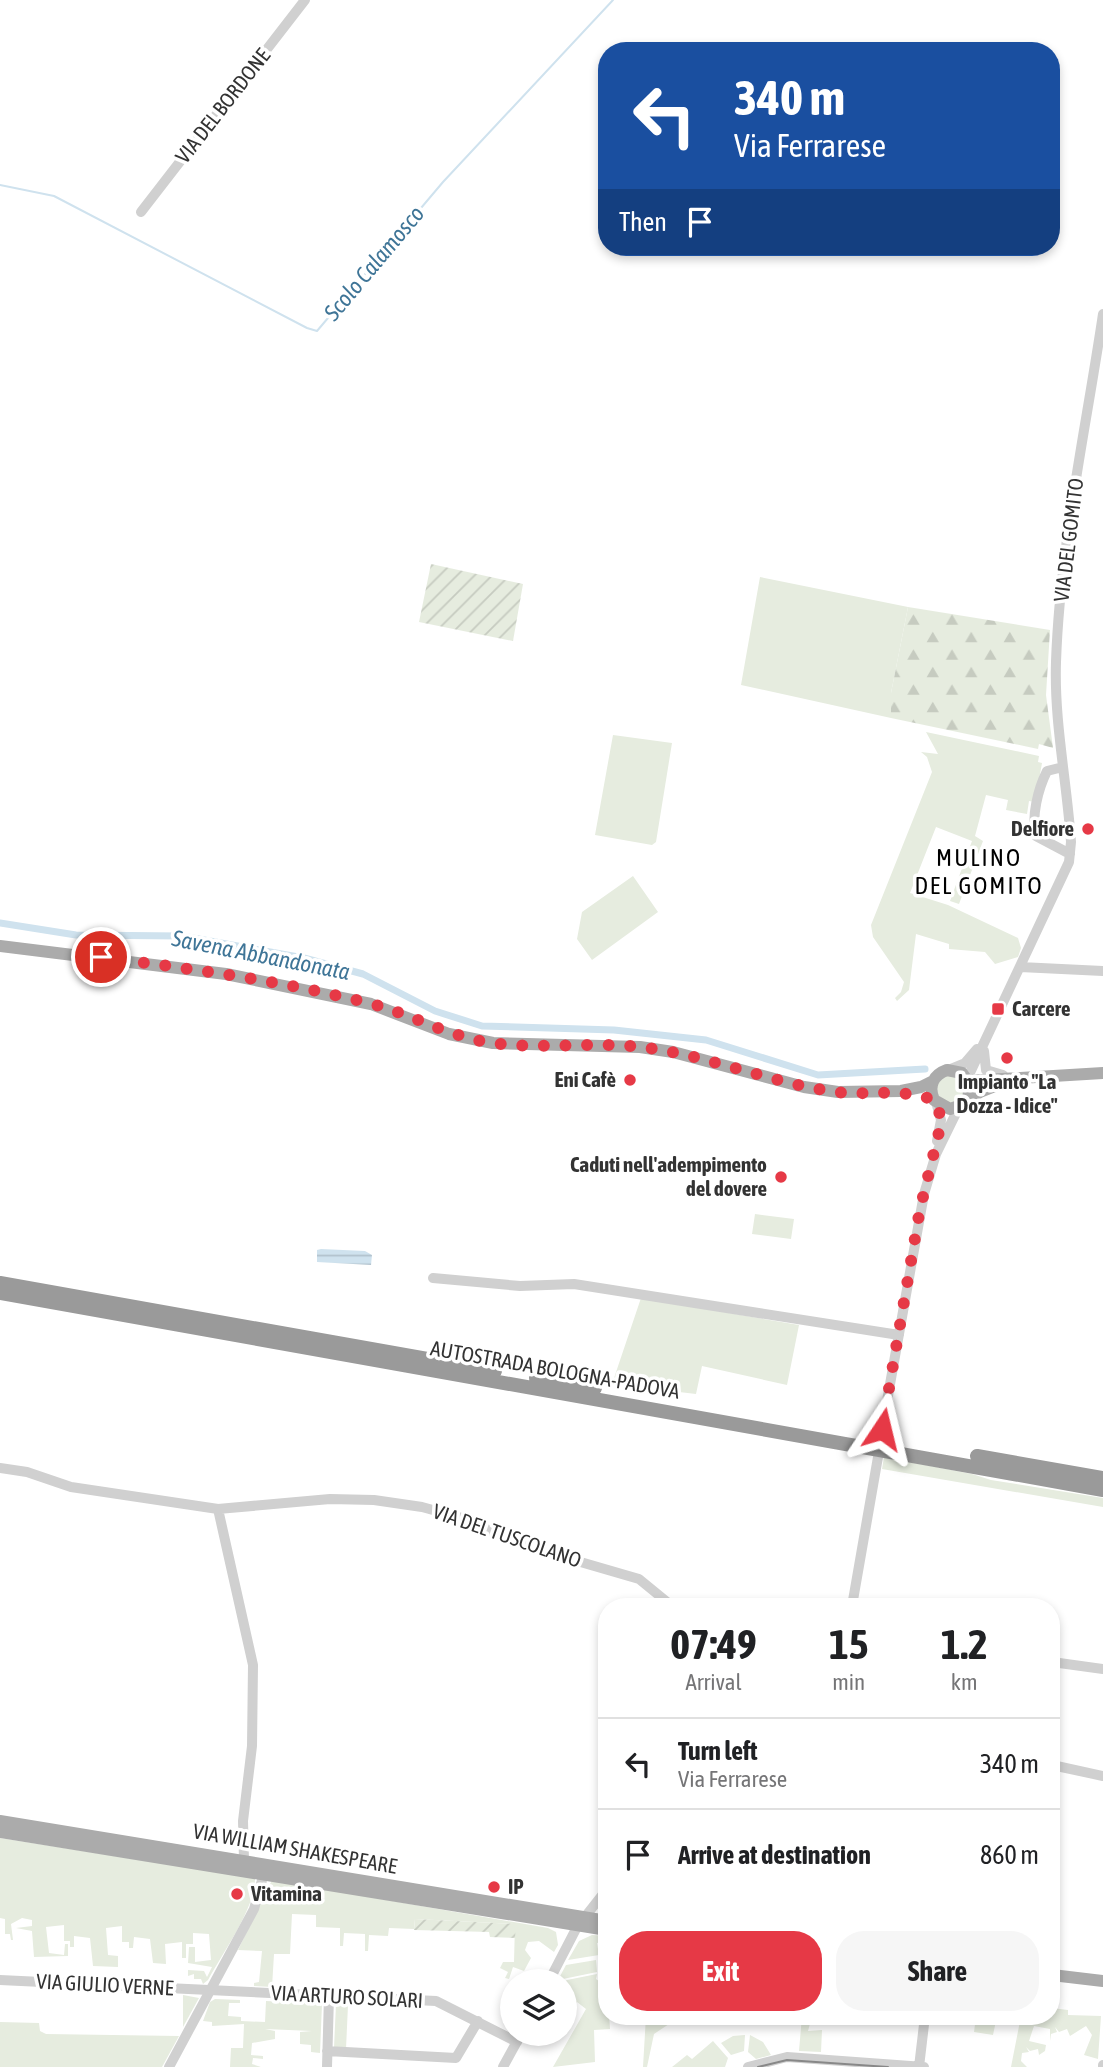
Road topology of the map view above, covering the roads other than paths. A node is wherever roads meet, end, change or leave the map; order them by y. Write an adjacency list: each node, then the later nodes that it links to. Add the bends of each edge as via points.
1 (305, 0): 2 (street, VIA DEL BORDONE)
2 (141, 212)
3 (1103, 314): 4 (street, VIA DEL GOMITO, via 1068,527 1058,629 1056,686)
4 (1063, 767): 5 (street, VIA DEL GOMITO); 5 (street, via 1047,771 1033,827 1036,836)
5 (1070, 854): 7 (street, VIA DEL GOMITO, via 1062,883)
6 (0, 946): 15 (main road, via 226,974 372,1004 449,1034 500,1044 603,1044 664,1051 833,1092)
7 (1020, 967): 8 (street); 9 (street, VIA DEL GOMITO)
8 (1103, 971)
9 (986, 1037): 10 (street, VIA DEL GOMITO, via 965,1063); 12 (street, via 986,1070); 13 (street, VIA DEL GOMITO)
10 (947, 1070): 13 (main road, via 958,1071); 14 (main road)
11 (1103, 1073): 12 (main road)
12 (1015, 1078): 13 (main road); 17 (main road)
13 (968, 1080): 17 (main road)
14 (933, 1081): 15 (main road); 16 (main road)
15 (901, 1091): 16 (main road)
16 (935, 1101): 17 (main road, via 946,1108); 18 (street, via 941,1120)
17 (963, 1103): 18 (street)
18 (936, 1154): 22 (street, via 920,1209)
19 (433, 1278): 22 (street, via 520,1286 574,1284)
20 (0, 1283): 26 (highway, AUTOSTRADA BOLOGNA-PADOVA)
21 (0, 1293): 27 (highway, AUTOSTRADA BOLOGNA-PADOVA)
22 (899, 1335): 23 (street)
23 (882, 1429)
24 (878, 1457): 30 (street)
25 (0, 1468): 28 (street, VIA DEL TUSCOLANO, via 71,1486)
26 (1103, 1476)
27 (1103, 1491)
28 (218, 1509): 29 (street, VIA DEL TUSCOLANO, via 330,1499 422,1507 462,1518 522,1545 639,1579); 37 (street, via 253,1665)
29 (662, 1598)
30 (853, 1598)
31 (1060, 1663): 32 (street)
32 (1103, 1669)
33 (1060, 1767): 34 (street)
34 (1103, 1776)
35 (0, 1821): 37 (main road, VIA WILLIAM SHAKESPEARE)
36 (0, 1832): 38 (main road, VIA WILLIAM SHAKESPEARE)
37 (244, 1860): 41 (main road, VIA WILLIAM SHAKESPEARE)
38 (264, 1873): 41 (main road, VIA WILLIAM SHAKESPEARE); 49 (street, via 254,1909)
39 (598, 1900): 41 (street)
40 (598, 1921): 41 (main road)
41 (580, 1922): 42 (main road); 44 (street)
42 (598, 1927)
43 (1060, 1968): 45 (main road)
44 (555, 1969)
45 (1103, 1972)
46 (1060, 1976): 48 (main road)
47 (0, 1980): 49 (street, VIA GIULIO VERNE)
48 (1103, 1981)
49 (210, 1990): 50 (street, VIA ARTURO SOLARI); 56 (street)
50 (330, 1996): 51 (street, VIA ARTURO SOLARI, via 436,2001); 55 (street)
51 (478, 2021): 53 (street, VIA ARTURO SOLARI); 55 (street, via 456,2058)
52 (924, 2025): 60 (street)
53 (500, 2030)
54 (515, 2046): 58 (street)
55 (327, 2051): 57 (street)
56 (169, 2067)
57 (327, 2067)
58 (503, 2067)
59 (748, 2067): 60 (street, via 787,2057)
60 (922, 2067)

